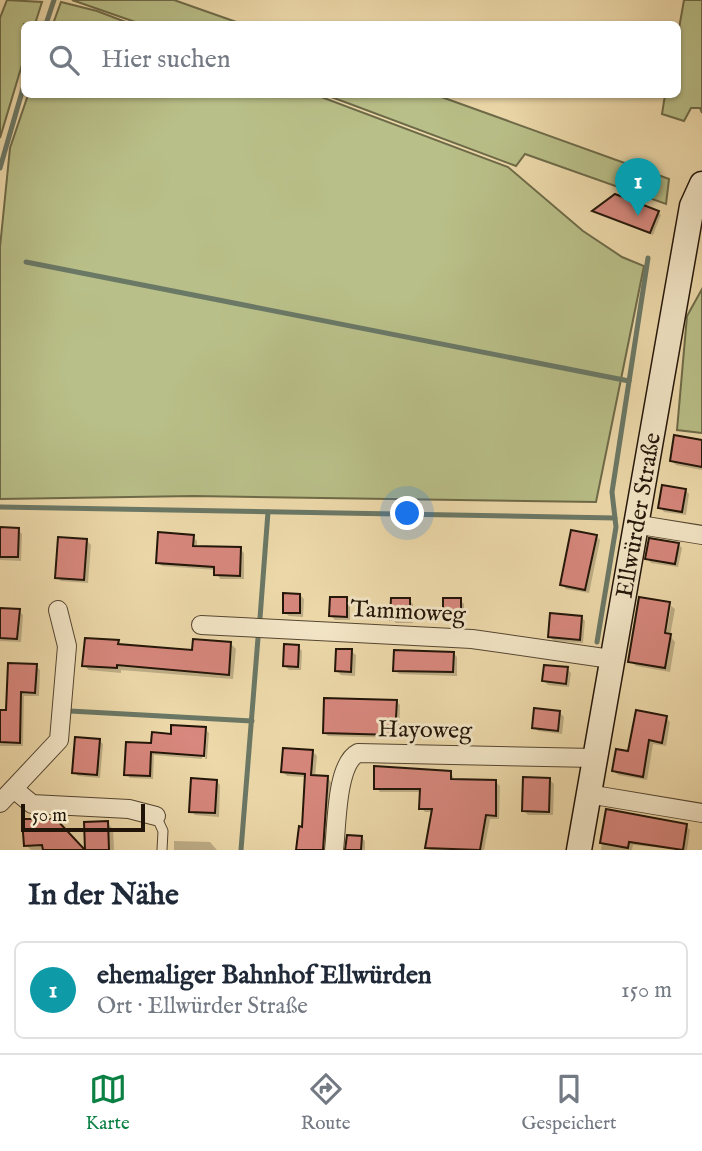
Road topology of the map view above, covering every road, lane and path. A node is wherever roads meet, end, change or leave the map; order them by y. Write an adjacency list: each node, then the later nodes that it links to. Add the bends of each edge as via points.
1 (702, 184): 2 (street, Ellwürder Straße, via 692,206)
2 (634, 524): 3 (street); 6 (street, Ellwürder Straße)
3 (702, 535)
4 (58, 610): 8 (street, via 67,646 59,740)
5 (201, 625): 6 (street, Tammoweg, via 472,639)
6 (611, 659): 7 (street, Ellwürder Straße)
7 (594, 758): 9 (street, Ellwürder Straße); 14 (street, Hayoweg, via 358,753 350,757 343,774)
8 (15, 790): 10 (street); 12 (street, via 32,804 129,809)
9 (588, 794): 11 (street); 15 (street, Ellwürder Straße)
10 (0, 803)
11 (702, 813)
12 (156, 816): 13 (lane, via 163,831)
13 (162, 850)
14 (334, 850)
15 (579, 850)

